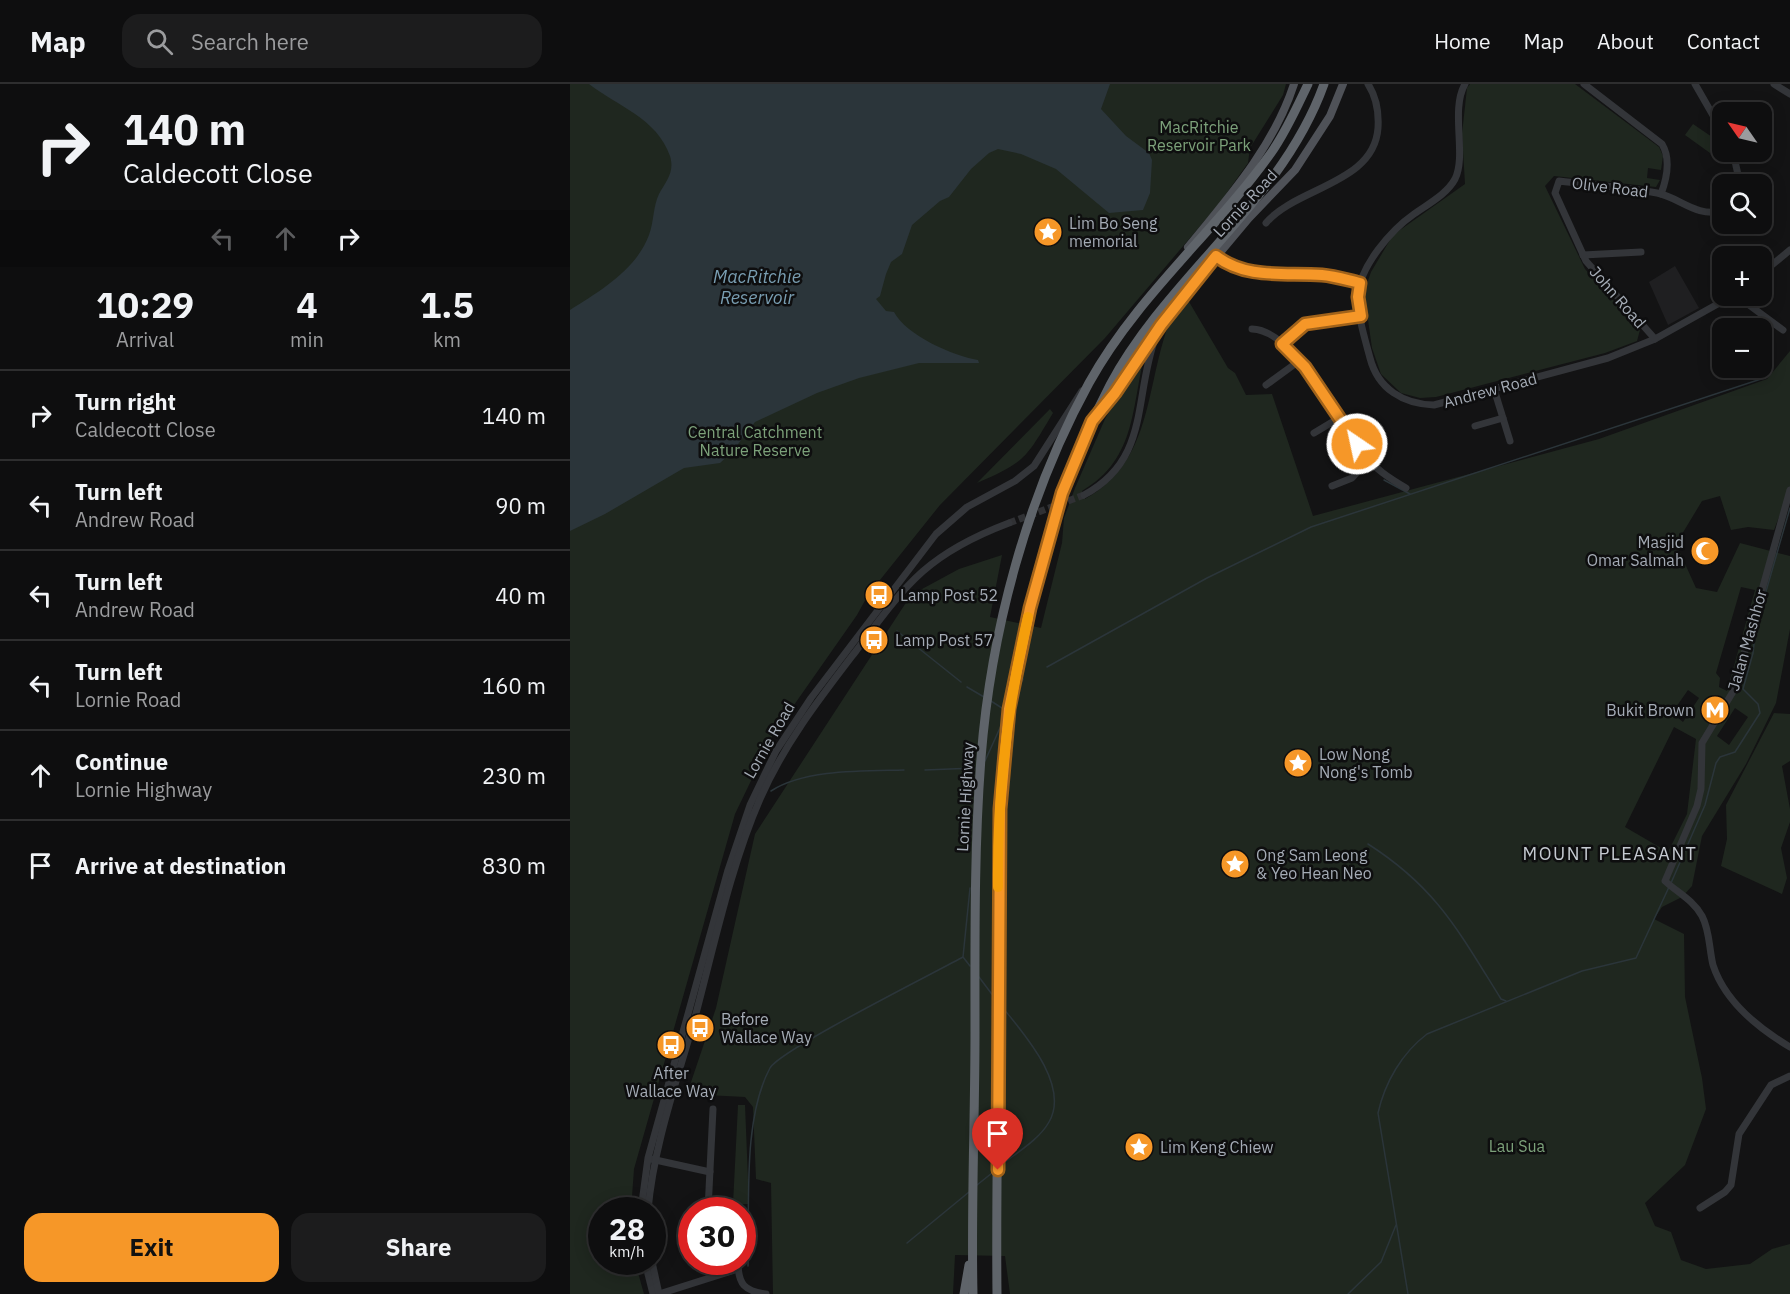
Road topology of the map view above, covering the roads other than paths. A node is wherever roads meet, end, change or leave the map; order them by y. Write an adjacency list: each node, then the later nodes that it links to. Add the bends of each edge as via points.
1 (1294, 84): 21 (main road, Lornie Road, via 1255,161)
2 (1308, 84): 21 (highway, Lornie Road, via 1273,150)
3 (1324, 84): 38 (highway, Lornie Road, via 1287,157 1132,348)
4 (1344, 84): 19 (main road, Lornie Road, via 1330,116 1295,170)
5 (1368, 84): 15 (street, Lornie Road, via 1379,114 1377,140 1369,153 1356,166)
6 (1465, 84): 22 (street, via 1457,137 1460,165 1454,182 1386,237)
7 (1584, 84): 13 (street, Olive Road, via 1662,144 1668,165)
8 (1695, 84): 11 (street)
9 (1774, 84): 10 (street)
10 (1790, 94)
11 (1712, 114)
12 (1559, 181): 13 (street, Olive Road); 18 (street, John Road, via 1555,193)
13 (1661, 194): 14 (street, Olive Road, via 1706,214)
14 (1712, 213)
15 (1266, 223)
16 (1790, 250): 20 (street)
17 (1641, 252): 18 (street, John Road)
18 (1583, 255): 30 (street, John Road)
19 (1216, 256): 22 (street, via 1239,268 1265,273 1329,275); 26 (main road, Lornie Road)
20 (1772, 265)
21 (1174, 266): 27 (highway, Lornie Road)
22 (1360, 283): 25 (street, Andrew Road)
23 (1714, 306): 30 (street, Andrew Road)
24 (1751, 306): 29 (street)
25 (1361, 316): 31 (street, via 1305,324); 35 (street, Andrew Road, via 1373,372 1381,385 1405,400 1434,405)
26 (1161, 325): 38 (main road, Lornie Road); 46 (street, via 1147,367 1129,453 1110,479)
27 (1124, 329): 33 (highway, Lornie Highway)
28 (1252, 329): 31 (street, via 1263,329)
29 (1783, 330)
30 (1655, 339): 35 (street, Andrew Road, via 1608,358)
31 (1282, 344): 32 (street)
32 (1299, 361): 34 (street); 36 (street)
33 (1090, 380): 48 (street, Lornie Road, via 1034,466 1016,481 967,507 936,534 811,698 776,751 750,805); 58 (highway, Lornie Highway, via 1055,450 1028,525 1006,605 987,705 977,807)
34 (1266, 385)
35 (1494, 389): 37 (street)
36 (1339, 418): 40 (street); 42 (street)
37 (1503, 418): 39 (street); 41 (street)
38 (1092, 421): 68 (highway, via 1062,493 1030,608 1009,709 1000,809)
39 (1475, 426)
40 (1314, 433)
41 (1510, 441)
42 (1369, 459): 43 (street, via 1352,478); 44 (street, via 1382,474)
43 (1332, 486)
44 (1406, 488)
45 (1790, 490): 49 (street, Jalan Mashhor, via 1734,690 1702,743 1701,789 1692,822 1666,879 1703,918 1713,964 1724,988 1741,1011)
46 (1084, 495)
47 (1009, 523): 48 (street, Lornie Road, via 943,554 896,597 784,752 750,825)
48 (721, 909): 52 (street, Lornie Road)
49 (1790, 1047)
50 (1790, 1076): 57 (street, via 1772,1085 1739,1134 1731,1185)
51 (713, 1109): 53 (street)
52 (651, 1159): 53 (street); 54 (street, Lornie Road); 55 (street, Lornie Road)
53 (710, 1172): 56 (street)
54 (644, 1197)
55 (649, 1197)
56 (709, 1197)
57 (1700, 1208)
58 (972, 1252): 66 (highway); 67 (highway, Lornie Highway)
59 (648, 1275): 63 (street)
60 (655, 1275): 64 (street)
61 (711, 1275): 64 (street)
62 (742, 1275): 65 (street, via 748,1291)
63 (653, 1294)
64 (659, 1294)
65 (766, 1294)
66 (964, 1294)
67 (973, 1294)
68 (997, 1294)

